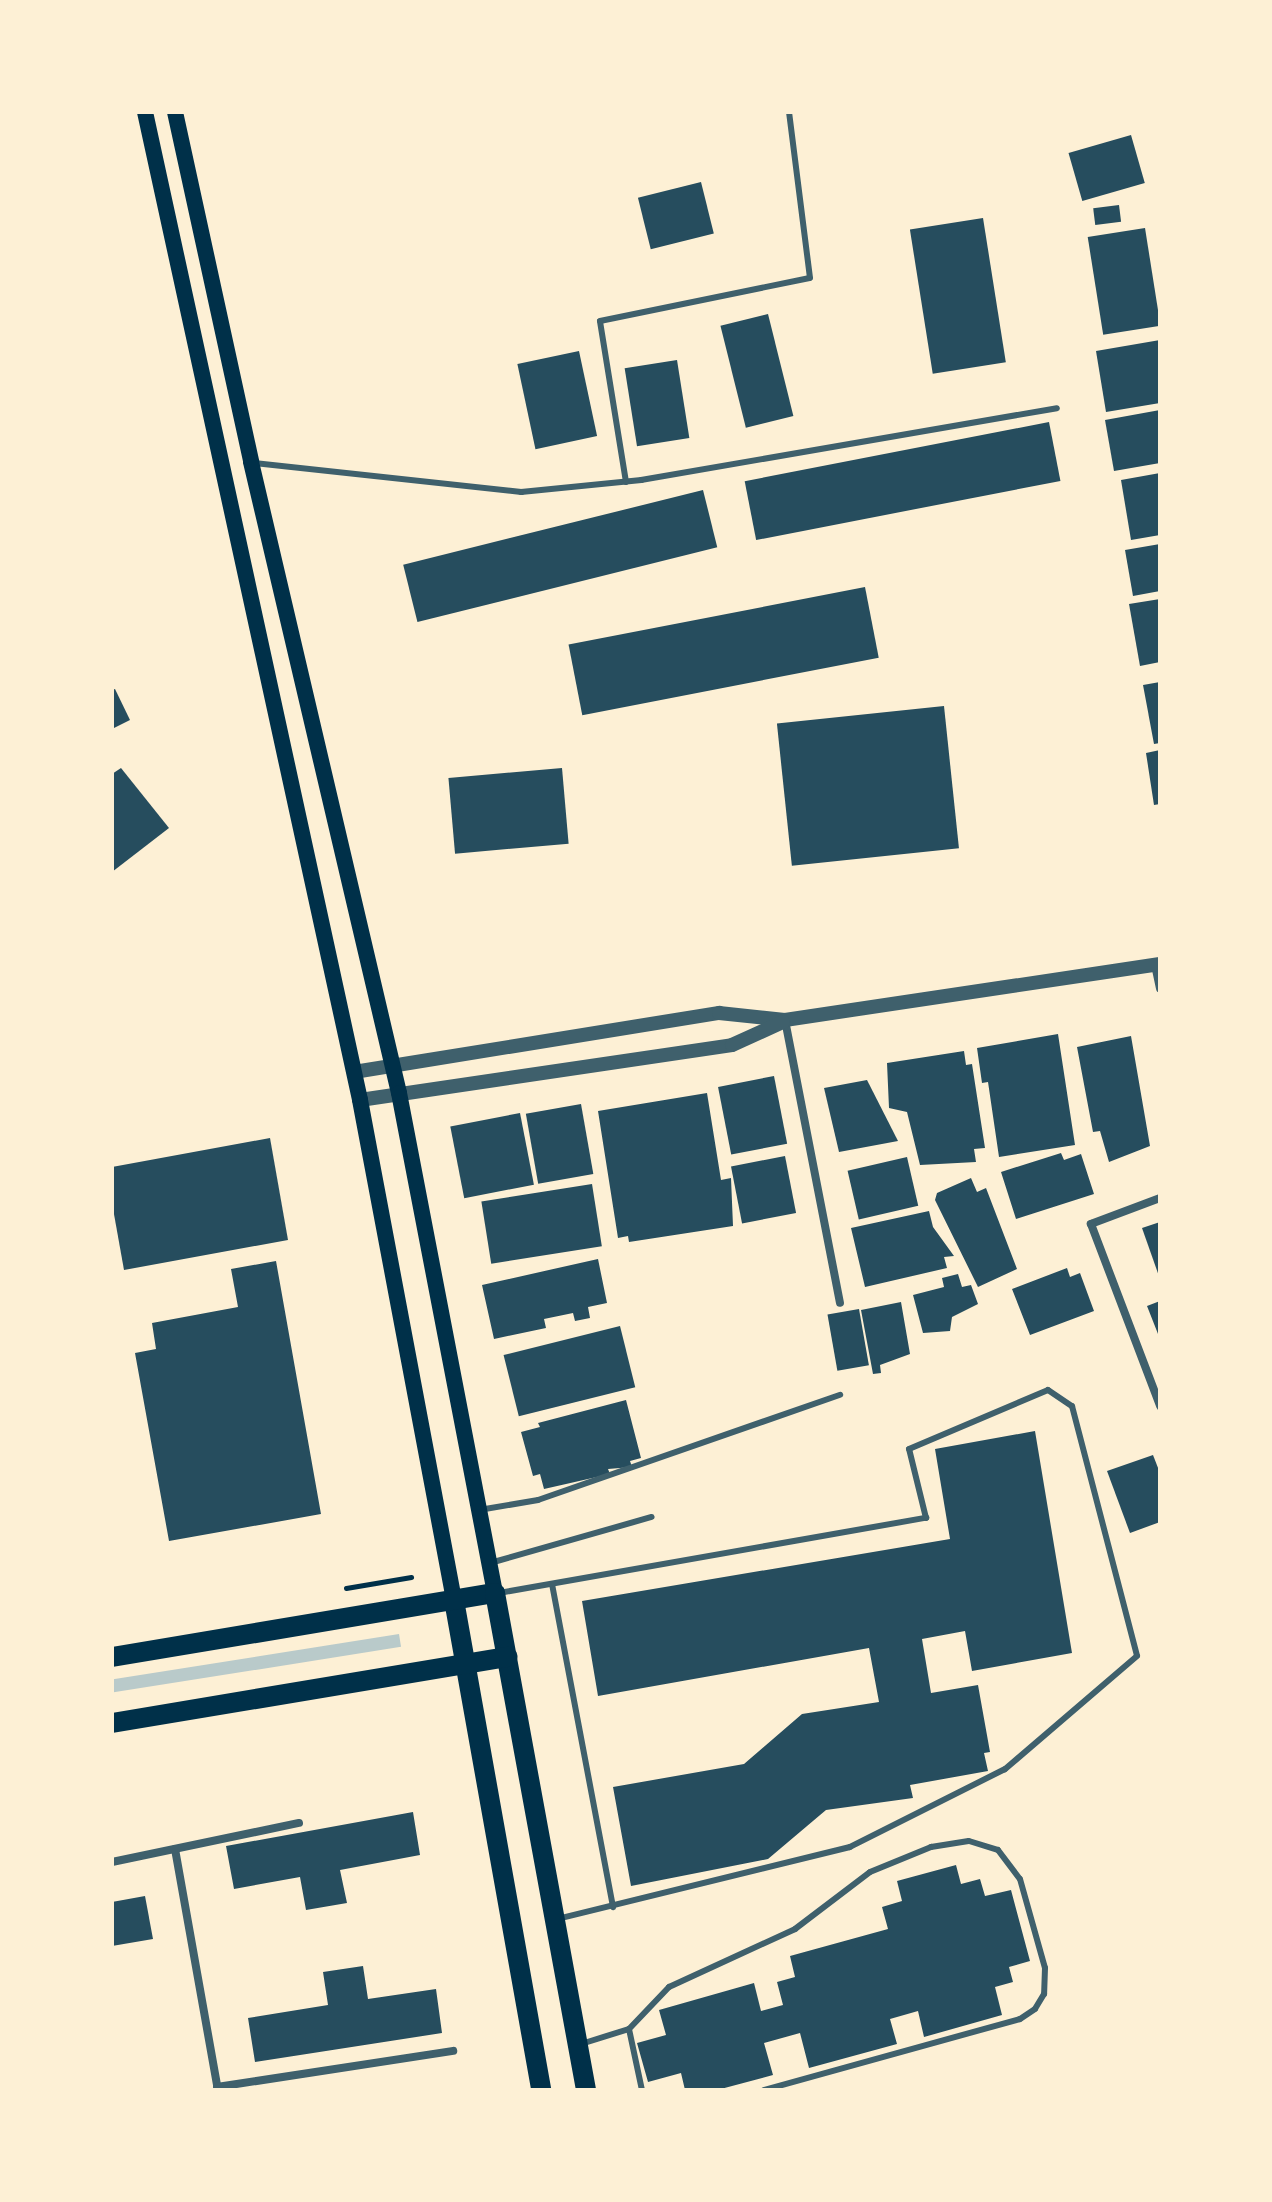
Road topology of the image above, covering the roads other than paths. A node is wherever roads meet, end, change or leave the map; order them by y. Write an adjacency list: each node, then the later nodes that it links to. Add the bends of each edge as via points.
1 (145, 112): 11 (main road)
2 (175, 112): 5 (main road)
3 (789, 112): 6 (lane, via 810,278 600,321)
4 (1057, 408): 6 (lane)
5 (251, 462): 6 (lane, via 521,492); 10 (main road)
6 (626, 482)
7 (1158, 964): 8 (street); 9 (street)
8 (1160, 988)
9 (785, 1020): 10 (street, via 719,1013); 12 (street, via 732,1045); 15 (street)
10 (392, 1066): 11 (street); 12 (main road)
11 (354, 1072): 13 (main road)
12 (399, 1093): 13 (street); 18 (main road)
13 (360, 1100): 23 (main road)
14 (1160, 1198): 17 (street, via 1091,1224)
15 (840, 1303)
16 (840, 1395): 18 (lane, via 538,1500)
17 (1160, 1406)
18 (479, 1510): 20 (main road)
19 (652, 1517): 20 (lane)
20 (490, 1563): 22 (main road)
21 (552, 1584): 22 (lane); 31 (lane); 31 (lane, via 926,1518 909,1449 1048,1390 1072,1406 1137,1656 1005,1769 850,1847)
22 (495, 1593): 23 (main road); 25 (main road)
23 (454, 1600): 24 (main road); 26 (main road)
24 (112, 1657)
25 (508, 1657): 26 (main road); 32 (main road)
26 (465, 1666): 27 (main road); 37 (main road)
27 (112, 1723)
28 (299, 1823): 29 (street)
29 (175, 1849): 30 (street); 36 (street)
30 (112, 1862)
31 (613, 1907): 32 (lane)
32 (557, 1919): 34 (main road)
33 (629, 2029): 34 (lane); 39 (lane); 40 (lane, via 669,1987 795,1929 870,1872 931,1847 969,1841 998,1850 1020,1879 1045,1968 1044,1994 1035,2009 1020,2019)
34 (577, 2045): 38 (main road)
35 (453, 2051): 36 (street)
36 (217, 2088)
37 (541, 2090)
38 (586, 2090)
39 (642, 2090)
40 (764, 2090)

